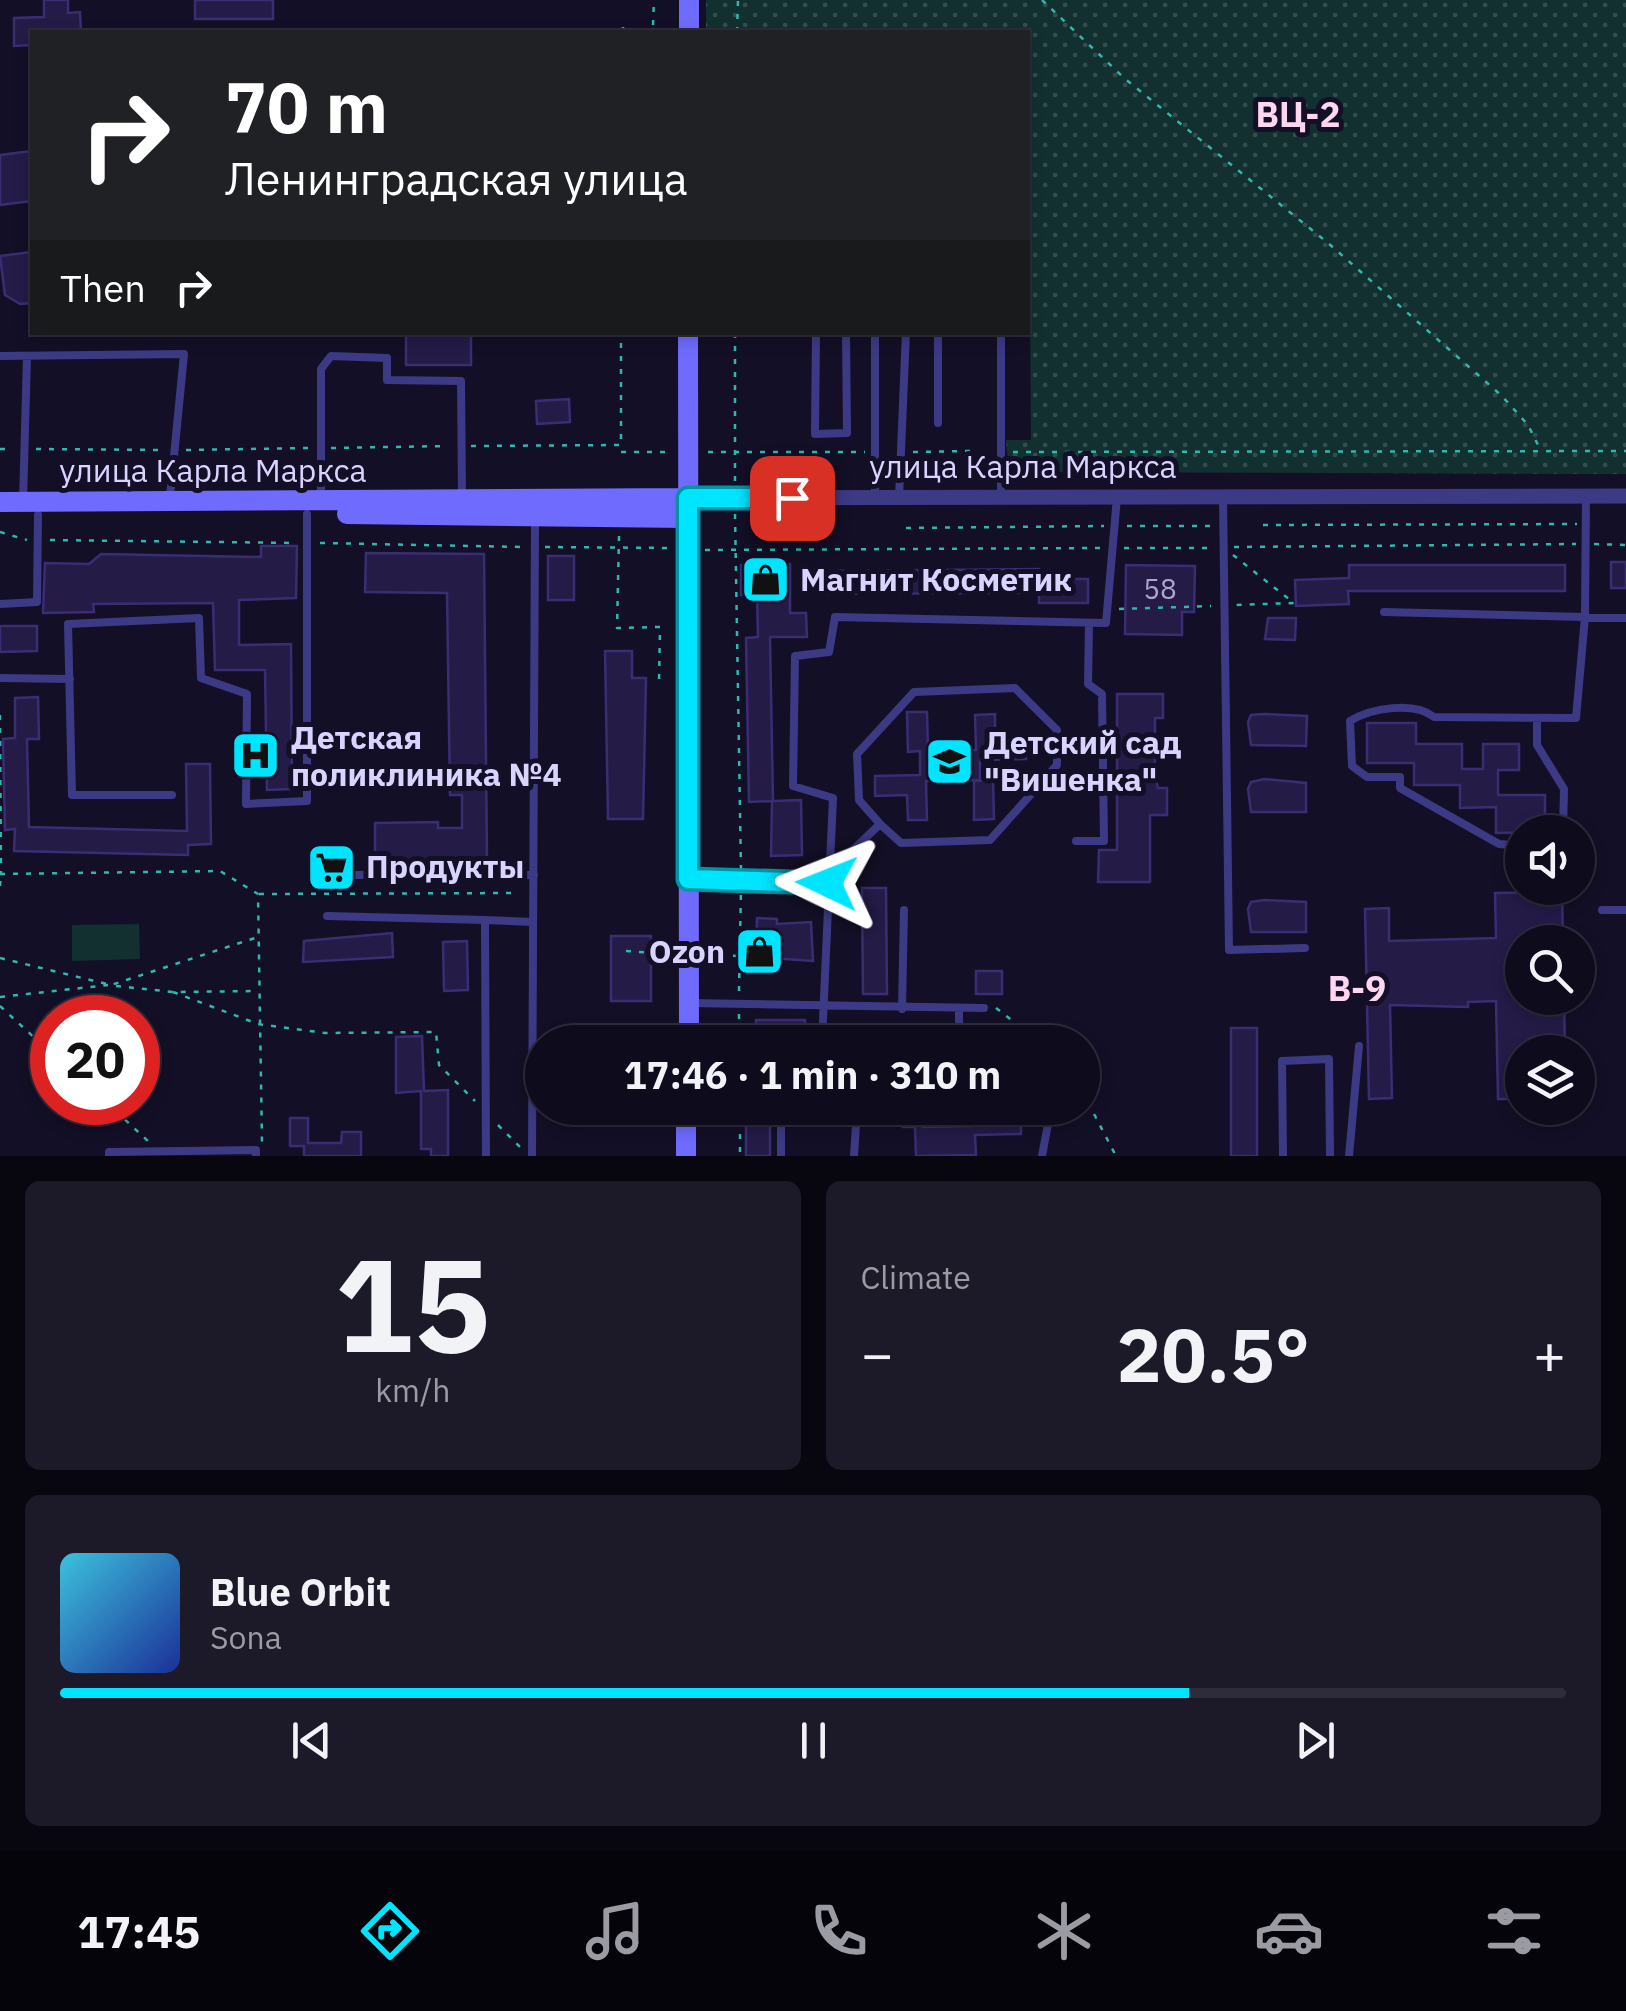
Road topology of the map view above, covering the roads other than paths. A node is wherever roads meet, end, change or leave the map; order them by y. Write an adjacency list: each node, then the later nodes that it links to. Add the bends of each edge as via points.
1 (687, 0): 2 (street)
2 (687, 30)
3 (687, 335): 25 (street)
4 (816, 335): 5 (lane, via 815,434 847,432)
5 (846, 335)
6 (875, 335): 17 (lane)
7 (906, 335): 18 (lane)
8 (938, 335): 12 (lane)
9 (1001, 335): 19 (lane)
10 (0, 356): 11 (lane)
11 (27, 356): 21 (lane, via 184,354); 24 (lane)
12 (938, 422)
13 (1586, 496): 14 (street, улица Карла Маркса); 16 (street, улица Карла Маркса); 30 (lane)
14 (1626, 496)
15 (1117, 497): 16 (street, улица Карла Маркса); 19 (street, улица Карла Маркса); 32 (lane, via 1106,623)
16 (1223, 497): 51 (lane, via 1228,950)
17 (875, 498): 18 (street, улица Карла Маркса); 25 (street, улица Карла Маркса, via 734,498)
18 (899, 498): 19 (street, улица Карла Маркса)
19 (1001, 498)
20 (462, 500): 23 (street, улица Карла Маркса); 23 (lane, via 461,381 387,380 387,358 331,356 321,369); 25 (street, улица Карла Маркса)
21 (170, 501): 23 (street, улица Карла Маркса); 24 (street, улица Карла Маркса)
22 (0, 502): 24 (street, улица Карла Маркса)
23 (314, 507): 24 (street, улица Карла Маркса); 27 (street, улица Карла Маркса); 34 (lane, via 307,543 307,801 246,804 247,694 201,678 199,618 68,624)
24 (31, 508): 26 (street, улица Карла Маркса); 28 (lane, via 37,602)
25 (687, 508): 27 (street, улица Карла Маркса, via 619,517); 43 (street); 52 (street)
26 (0, 515)
27 (535, 516): 42 (lane)
28 (0, 604)
29 (1384, 612): 30 (lane)
30 (1585, 617): 31 (lane); 35 (lane, via 1576,718)
31 (1626, 618)
32 (1089, 622): 39 (lane, via 1088,684 1102,694 1104,841); 44 (lane, via 835,617 830,652 795,656 793,786 833,798)
33 (0, 678): 34 (lane)
34 (70, 679): 36 (lane, via 72,795)
35 (1537, 718): 37 (lane, via 1537,745 1564,789); 40 (lane, via 1434,717 1424,709 1366,710 1350,720 1352,766 1367,777 1400,777 1400,788)
36 (172, 795)
37 (1563, 815)
38 (880, 824): 38 (lane, via 856,792 858,747 914,692 1016,688 1057,730 1057,765 990,840 901,843); 44 (lane)
39 (1076, 841)
40 (1505, 845)
41 (350, 875): 42 (lane)
42 (534, 875): 50 (lane)
43 (688, 879): 44 (lane); 52 (street)
44 (827, 879): 53 (lane)
45 (904, 910): 56 (lane)
46 (1602, 910): 47 (lane)
47 (1626, 910)
48 (327, 916): 49 (lane)
49 (485, 920): 50 (lane); 67 (lane)
50 (534, 922): 68 (lane)
51 (1305, 948)
52 (688, 1003): 53 (lane); 57 (street)
53 (823, 1005): 56 (lane); 58 (lane)
54 (959, 1008): 55 (lane); 56 (lane); 59 (lane)
55 (984, 1008)
56 (902, 1010)
57 (688, 1025)
58 (822, 1025)
59 (959, 1025)
60 (1359, 1046): 75 (lane)
61 (688, 1125): 69 (street)
62 (781, 1125): 70 (lane)
63 (856, 1125): 71 (lane)
64 (1048, 1125): 72 (lane)
65 (108, 1156): 66 (lane, via 256,1150)
66 (259, 1156)
67 (486, 1156)
68 (531, 1156)
69 (688, 1156)
70 (781, 1156)
71 (854, 1156)
72 (1042, 1156)
73 (1284, 1156): 74 (lane, via 1282,1061 1329,1060)
74 (1330, 1156)
75 (1349, 1156)

